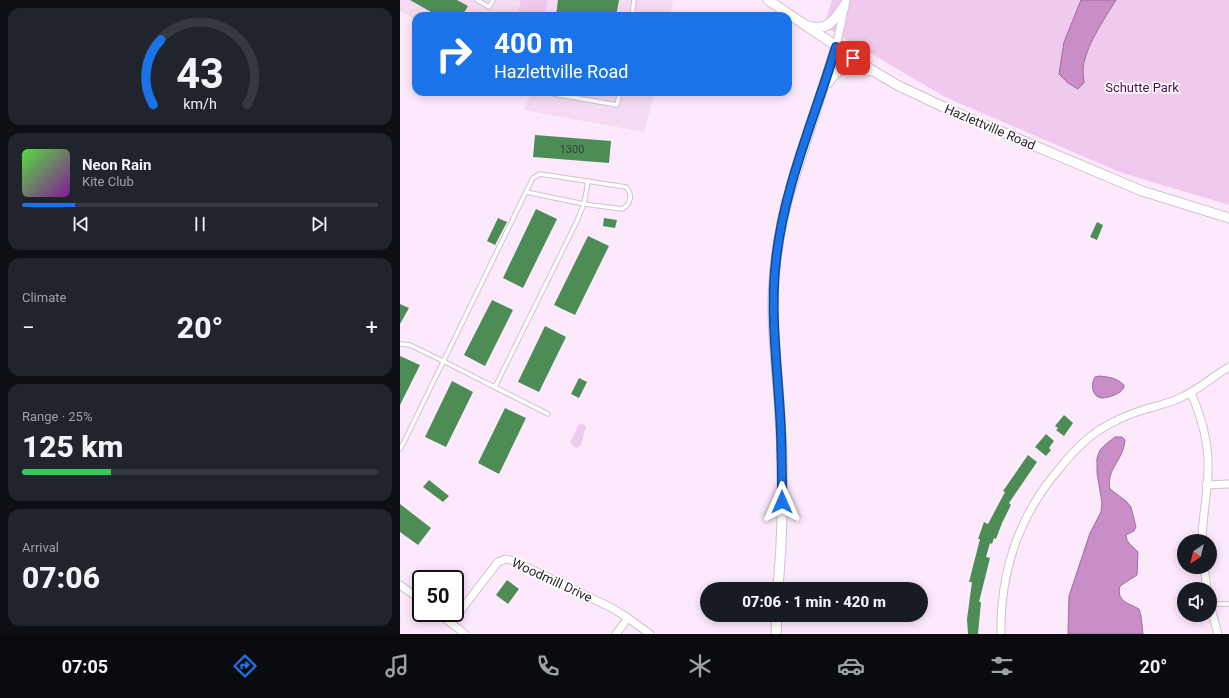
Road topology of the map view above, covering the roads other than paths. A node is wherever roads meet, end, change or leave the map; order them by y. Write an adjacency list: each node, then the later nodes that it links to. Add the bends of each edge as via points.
1 (477, 0): 2 (lane, via 489,7)
2 (493, 0)
3 (634, 0): 6 (lane)
4 (768, 0): 7 (main road, Hazlettville Road)
5 (845, 3): 9 (main road, via 833,21 827,25); 10 (street)
6 (632, 12)
7 (785, 12)
8 (792, 17): 9 (main road, Hazlettville Road)
9 (804, 25): 10 (main road, Hazlettville Road)
10 (836, 47): 11 (main road, Hazlettville Road); 12 (main road)
11 (879, 74): 12 (main road, via 855,68 840,70); 18 (main road, Hazlettville Road, via 950,110 1142,191)
12 (821, 94): 29 (main road, via 786,202 775,273 773,312 782,454)
13 (566, 96): 14 (lane, via 618,105)
14 (619, 96)
15 (588, 181): 16 (lane, via 540,174 533,178); 17 (lane); 17 (lane, via 626,187 631,194 630,201 622,209)
16 (526, 192): 17 (lane); 20 (lane)
17 (584, 204): 22 (lane)
18 (1229, 218)
19 (400, 344): 20 (lane, via 410,345)
20 (443, 361): 22 (lane); 25 (lane)
21 (1229, 367): 23 (street)
22 (495, 387): 24 (lane)
23 (1191, 393): 27 (street, via 1205,432 1208,465); 42 (street, via 1122,417 1076,449 1055,473 1027,516 1011,552 1001,605)
24 (548, 414)
25 (400, 449)
26 (1229, 484): 27 (street)
27 (1206, 485): 28 (street)
28 (1202, 534)
29 (778, 582)
30 (400, 585): 31 (street)
31 (412, 594)
32 (1217, 604): 33 (lane)
33 (1229, 604)
34 (628, 618): 37 (street, Woodmill Drive, via 506,559 498,562); 39 (street); 40 (street, Woodmill Drive)
35 (777, 622): 41 (main road)
36 (1215, 622): 43 (street)
37 (451, 623): 38 (street)
38 (465, 634)
39 (616, 634)
40 (650, 634)
41 (776, 634)
42 (1001, 634)
43 (1218, 634)

